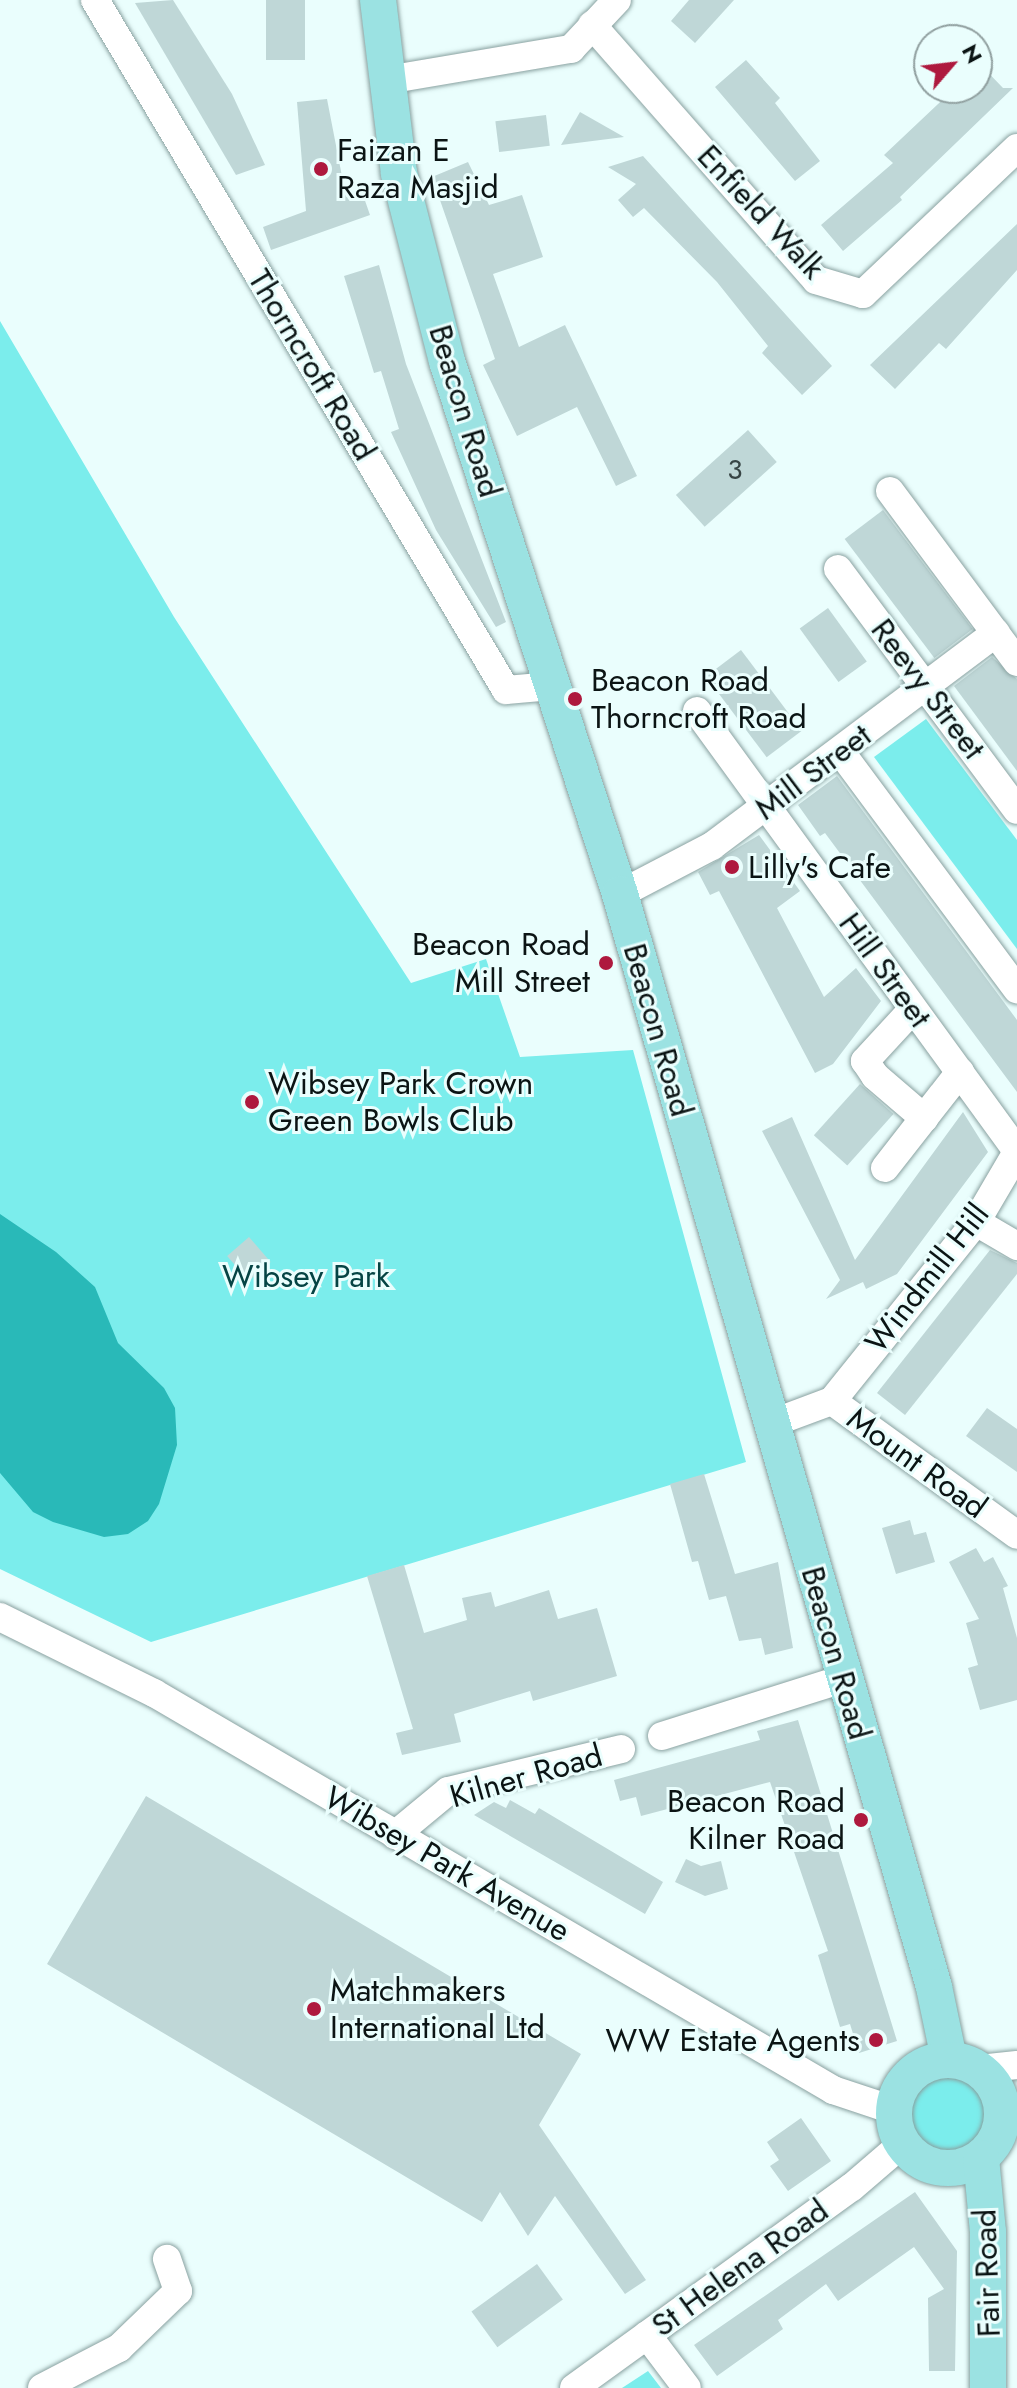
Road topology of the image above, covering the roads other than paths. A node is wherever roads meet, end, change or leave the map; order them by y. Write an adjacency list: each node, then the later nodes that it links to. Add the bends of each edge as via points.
1 (95, 0): 11 (street, Thorncroft Road, via 506,690)
2 (378, 0): 5 (main road, Beacon Road)
3 (617, 0): 4 (street)
4 (592, 25): 5 (street, via 571,49); 6 (street, Enfield Walk, via 816,280 863,294)
5 (387, 80): 11 (main road, Beacon Road, via 399,173 447,361)
6 (1017, 148)
7 (890, 491): 9 (street)
8 (838, 569): 12 (street, Reevy Street)
9 (996, 633): 10 (street); 12 (street, Mill Street)
10 (1017, 662)
11 (552, 686): 17 (main road, Beacon Road)
12 (926, 687): 14 (street, Mill Street); 16 (street, Reevy Street)
13 (697, 711): 15 (street, Hill Street)
14 (840, 751): 15 (street, Mill Street); 18 (street)
15 (766, 807): 17 (street, Mill Street, via 712,846); 19 (street, Hill Street)
16 (1017, 810)
17 (620, 894): 27 (main road, Beacon Road)
18 (1017, 989)
19 (913, 1009): 20 (street, Hill Street); 21 (street, via 865,1061)
20 (960, 1072): 21 (street); 22 (street, Hill Street)
21 (924, 1118): 23 (street)
22 (1017, 1151): 24 (street, Windmill Hill)
23 (885, 1168)
24 (976, 1222): 25 (street); 26 (street, Windmill Hill)
25 (1017, 1246)
26 (832, 1401): 27 (street, Mount Road); 28 (street, Mount Road)
27 (770, 1424): 30 (main road, Beacon Road)
28 (1017, 1535)
29 (0, 1617): 33 (street, Wibsey Park Avenue, via 154,1693)
30 (843, 1679): 31 (street); 34 (main road, Beacon Road, via 934,1987)
31 (662, 1736)
32 (621, 1749): 33 (street, Kilner Road, via 448,1791)
33 (395, 1835): 37 (street, Wibsey Park Avenue)
34 (964, 2064): 35 (street); 36 (main road, via 1000,2097); 37 (main road, via 927,2063 911,2074)
35 (1017, 2065)
36 (1009, 2121): 38 (main road)
37 (898, 2127): 38 (main road, via 924,2163 942,2169); 40 (street, St Helena Road, via 865,2177)
38 (981, 2158): 44 (main road, Fair Road, via 988,2232)
39 (167, 2259): 41 (street, via 178,2291 119,2348)
40 (647, 2335): 42 (street, St Helena Road); 43 (street)
41 (42, 2388)
42 (574, 2388)
43 (687, 2388)
44 (988, 2388)

